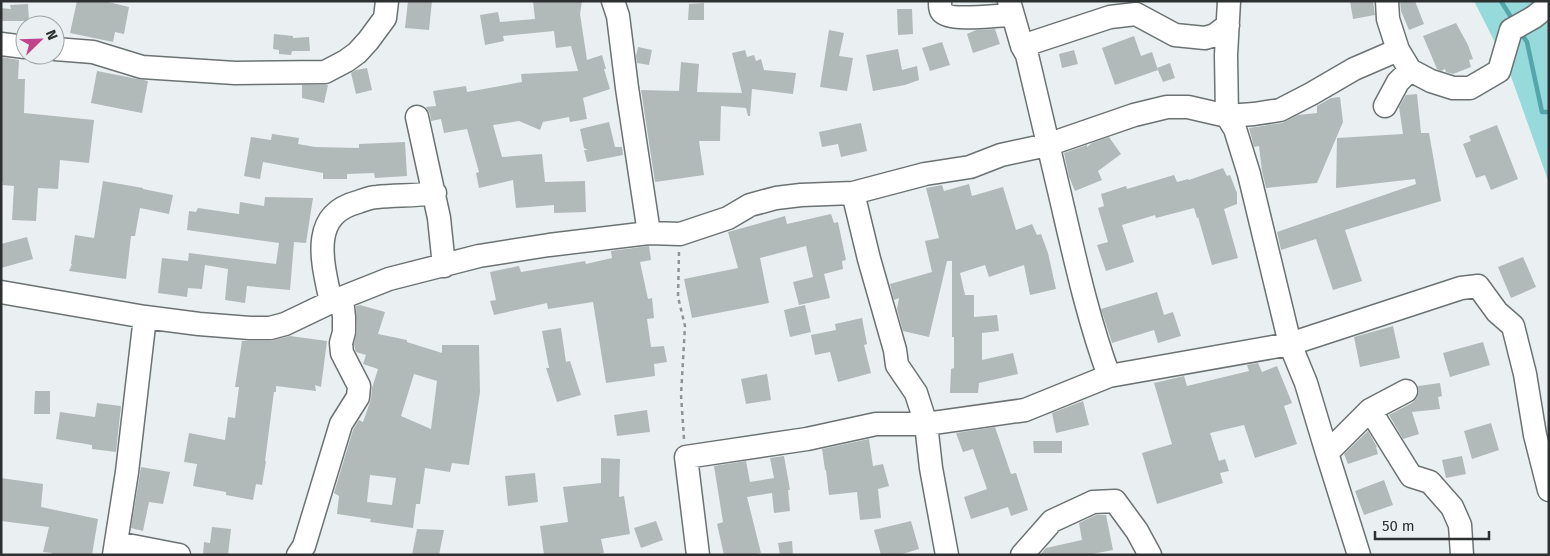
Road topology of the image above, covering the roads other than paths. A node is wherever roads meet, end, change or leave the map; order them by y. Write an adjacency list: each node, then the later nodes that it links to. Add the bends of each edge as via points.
1 (387, 1): 12 (street, via 385,18 368,41 346,61 325,72 235,73 142,67 93,52)
2 (613, 1): 21 (street, via 618,16)
3 (940, 1): 6 (street, via 943,14 950,16 973,17)
4 (1229, 1): 8 (street)
5 (1387, 1): 13 (street, via 1388,19)
6 (1011, 8): 11 (street)
7 (1542, 11): 14 (street, via 1511,30 1499,71 1470,88 1453,88)
8 (1228, 25): 11 (street, via 1205,38 1175,35 1136,14 1110,17); 16 (street)
9 (1, 44): 10 (street)
10 (15, 46)
11 (1022, 46): 18 (street, via 1027,55)
12 (65, 50)
13 (1398, 50): 14 (street); 16 (street, via 1354,69 1280,110)
14 (1410, 70): 15 (street, via 1398,82)
15 (1385, 106)
16 (1227, 116): 18 (street, via 1188,107 1167,107); 26 (street, via 1249,174)
17 (417, 117): 19 (street)
18 (1047, 145): 20 (street, via 1001,155 970,167 925,174); 27 (street, via 1095,337)
19 (434, 193): 22 (street, via 440,218); 24 (street, via 376,197 338,210 327,223 323,241 324,268)
20 (853, 193): 21 (street, via 776,198 750,205 728,218 680,234); 30 (street, via 897,365 916,393)
21 (649, 233): 22 (street, via 479,256)
22 (444, 266): 24 (street, via 389,279)
23 (1, 292): 25 (street)
24 (337, 300): 25 (street, via 270,328); 35 (street, via 344,317 340,343 342,353 359,386 358,396 341,424 304,546)
25 (145, 317): 33 (street)
26 (1290, 344): 27 (street); 31 (street, via 1306,383); 32 (street, via 1461,288 1478,286 1497,312 1513,326)
27 (1109, 376): 30 (street, via 1025,410)
28 (1406, 391): 29 (street)
29 (1370, 410): 31 (street); 41 (street, via 1411,476 1430,482 1452,507 1460,525)
30 (926, 424): 36 (street, via 876,424 807,439 686,457); 37 (street)
31 (1327, 453): 40 (street)
32 (1549, 490)
33 (115, 549): 34 (street)
34 (179, 555)
35 (298, 555)
36 (698, 555)
37 (947, 555)
38 (1022, 555): 39 (street, via 1052,521 1094,502 1116,501)
39 (1150, 555)
40 (1359, 555)
41 (1462, 555)

